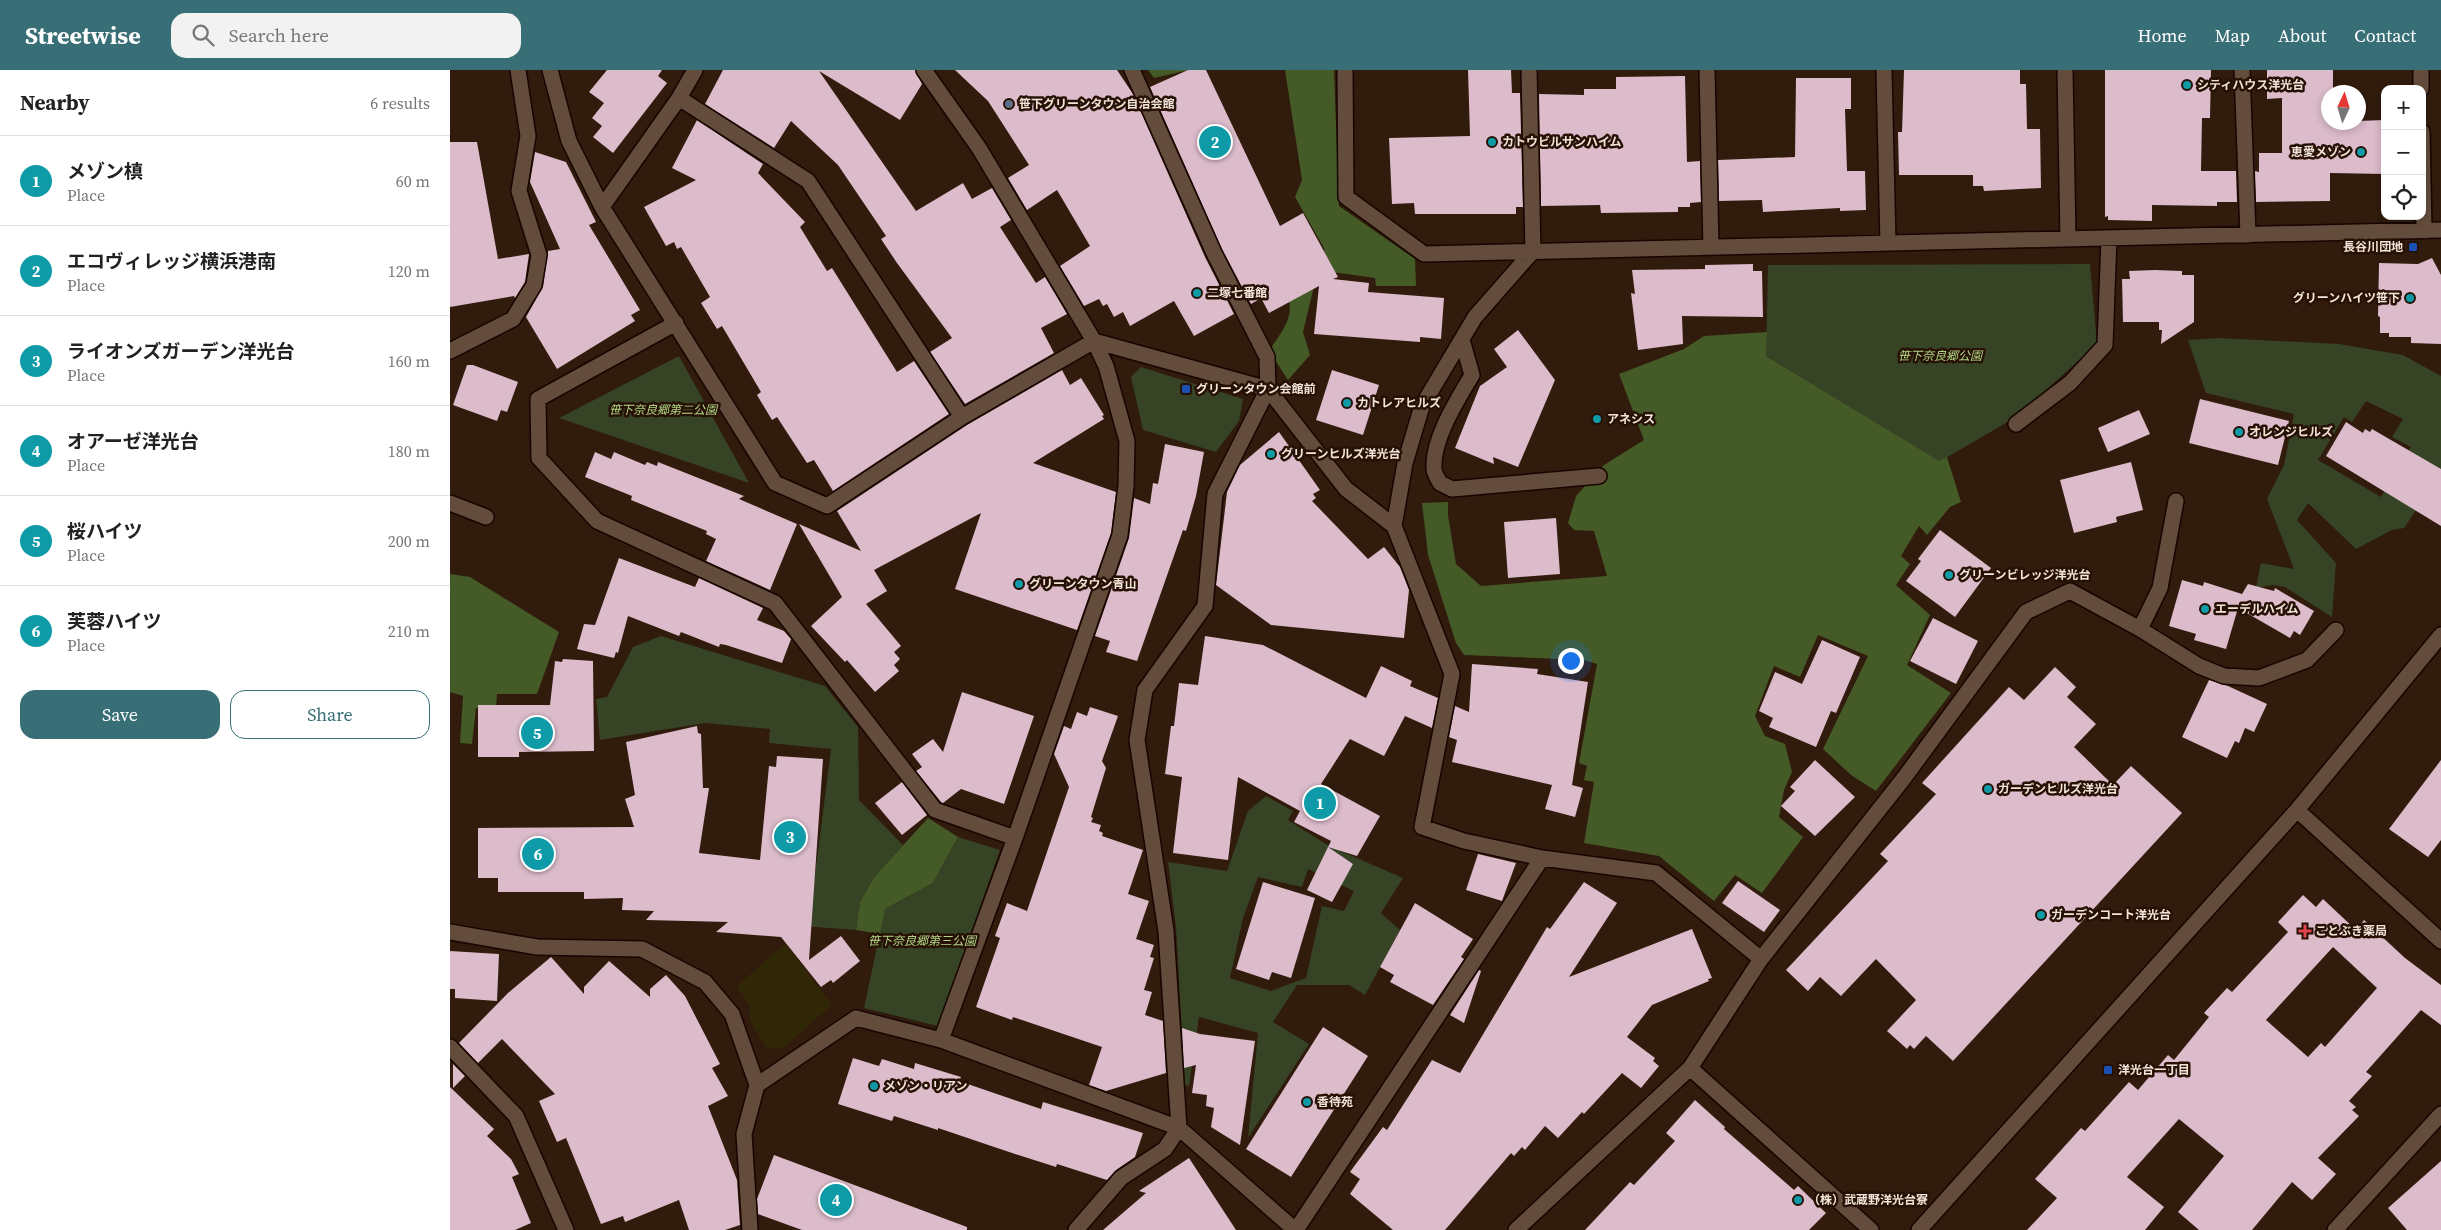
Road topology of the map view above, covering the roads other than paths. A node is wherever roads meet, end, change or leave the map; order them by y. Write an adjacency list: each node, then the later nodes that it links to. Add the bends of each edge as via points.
1 (518, 70): 28 (street, via 528,136 520,191 539,255 534,286 513,319)
2 (550, 70): 16 (street, via 569,141)
3 (695, 70): 14 (street)
4 (924, 70): 26 (street, via 978,148)
5 (1132, 70): 29 (street, via 1214,254 1267,357)
6 (1345, 70): 24 (street, via 1346,197 1424,254)
7 (1529, 70): 24 (street)
8 (1706, 70): 23 (street)
9 (1884, 70): 22 (street)
10 (2065, 70): 21 (street)
11 (2242, 70): 19 (street)
12 (2421, 70): 13 (street)
13 (2421, 85)
14 (679, 98): 16 (street); 30 (street, via 808,181)
15 (2423, 175): 18 (street)
16 (602, 207): 25 (street)
17 (2441, 230): 18 (street)
18 (2424, 231): 19 (street)
19 (2248, 235): 20 (street)
20 (2109, 238): 21 (street); 31 (street, via 2105,345 2070,383)
21 (2068, 239): 22 (street)
22 (1888, 243): 23 (street)
23 (1711, 247): 24 (street)
24 (1532, 251): 27 (street, via 1475,317)
25 (676, 323): 30 (street, via 776,483 827,506); 41 (street, via 538,399 539,458 597,521 774,603 935,810)
26 (1094, 340): 29 (street); 30 (street); 41 (street, via 1106,366 1127,441 1120,535)
27 (1462, 340): 32 (street, via 1472,375 1448,416 1439,441 1434,469 1440,484 1452,490); 36 (street, via 1422,406 1405,463)
28 (450, 351)
29 (1268, 389): 36 (street, via 1346,490); 51 (street, via 1215,494 1205,606 1145,690 1137,740 1166,931)
30 (962, 416)
31 (2016, 424)
32 (1599, 476)
33 (2176, 501): 37 (street, via 2160,588)
34 (450, 503): 35 (street)
35 (486, 517)
36 (1394, 526): 42 (street, via 1452,674 1422,827 1464,841)
37 (2140, 629): 38 (street, via 2199,666 2224,676 2259,678 2307,660); 45 (street, via 2070,591 2026,612 1904,778)
38 (2336, 630)
39 (2441, 635): 40 (street)
40 (2297, 810): 44 (street); 58 (street)
41 (1014, 838): 46 (street)
42 (1542, 858): 45 (street, via 1656,873); 55 (street)
43 (450, 932): 49 (street, via 537,946 642,949 705,982 732,1014)
44 (2441, 941)
45 (1761, 959): 48 (street)
46 (941, 1040): 49 (street, via 856,1018); 51 (street)
47 (450, 1047): 52 (street, via 516,1116)
48 (1690, 1068): 56 (street); 57 (street)
49 (757, 1085): 53 (street, via 744,1134)
50 (2441, 1114): 59 (street)
51 (1179, 1128): 54 (street, via 1165,1149 1121,1178); 55 (street)
52 (566, 1230)
53 (750, 1230)
54 (1076, 1230)
55 (1296, 1230)
56 (1516, 1230)
57 (1871, 1230)
58 (1919, 1230)
59 (2335, 1230)

